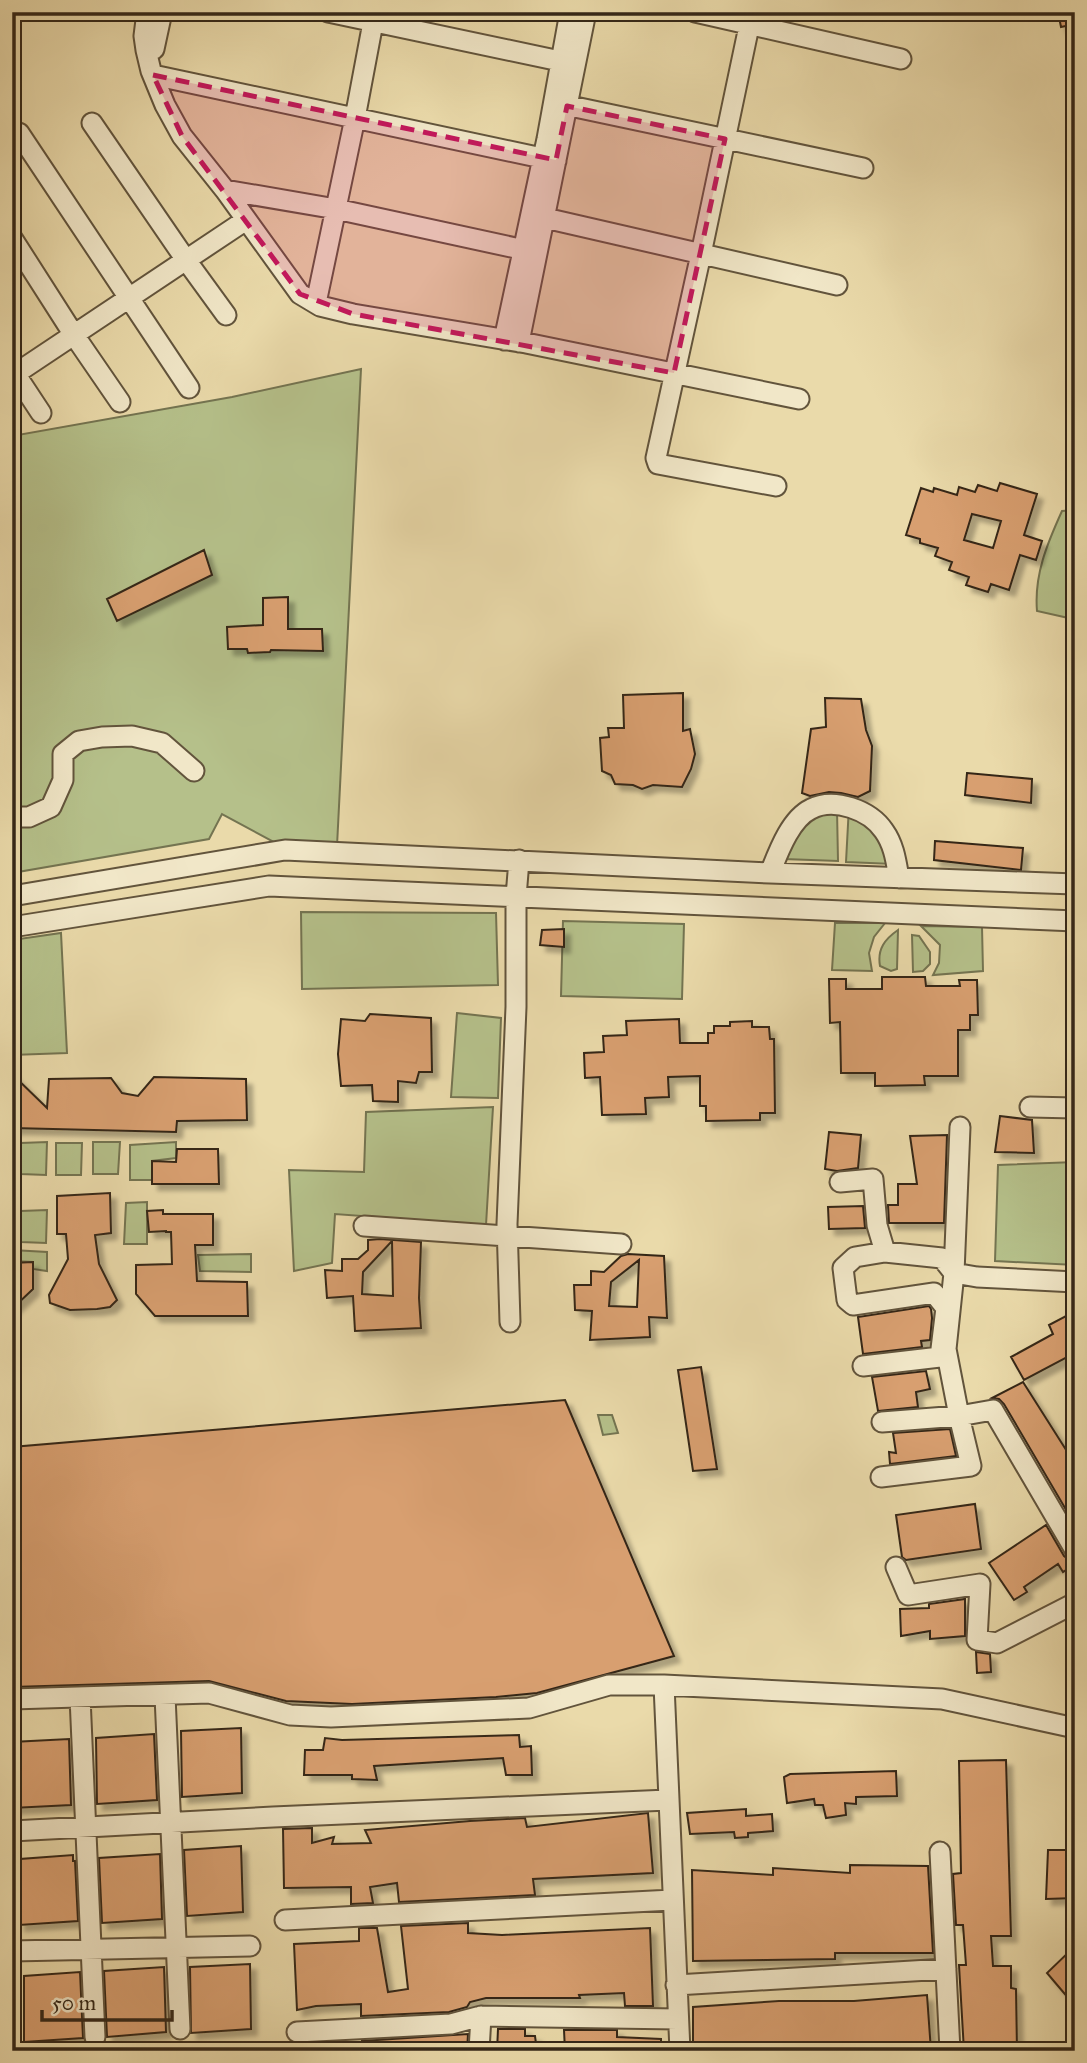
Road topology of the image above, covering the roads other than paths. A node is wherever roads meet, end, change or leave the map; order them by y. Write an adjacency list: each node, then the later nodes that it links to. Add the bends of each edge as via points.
1 (147, 12): 11 (street, via 145,36)
2 (162, 12): 11 (street)
3 (328, 12): 7 (street)
4 (570, 12): 10 (street)
5 (586, 12): 10 (street)
6 (695, 12): 8 (street)
7 (374, 17): 10 (street); 13 (street)
8 (750, 18): 9 (street); 16 (street)
9 (901, 59)
10 (568, 63): 12 (street)
11 (152, 73): 13 (street); 19 (street, via 182,136)
12 (560, 104): 16 (street); 17 (street)
13 (355, 118): 17 (street); 20 (street)
14 (92, 123): 26 (street)
15 (19, 133): 28 (street)
16 (725, 139): 18 (street); 25 (street)
17 (550, 159): 21 (street); 24 (street)
18 (863, 168)
19 (225, 190): 20 (street); 22 (street)
20 (335, 209): 24 (street); 29 (street)
21 (545, 218): 24 (street); 25 (street)
22 (246, 220): 26 (street); 29 (street, via 300,294)
23 (12, 238): 31 (street)
24 (531, 252): 32 (street)
25 (701, 254): 27 (street); 34 (street)
26 (186, 260): 28 (street); 30 (street)
27 (838, 285)
28 (128, 299): 31 (street); 35 (street)
29 (316, 303): 32 (street, via 353,314)
30 (226, 315)
31 (74, 335): 33 (street); 37 (street)
32 (512, 341): 34 (street)
33 (13, 373): 38 (street)
34 (674, 373): 36 (street); 39 (street, via 658,464)
35 (189, 388)
36 (799, 399)
37 (120, 402)
38 (41, 413)
39 (776, 486)
40 (194, 771): 41 (street, via 162,743 132,736 79,741 63,754 63,780 51,807 29,817)
41 (12, 817)
42 (519, 860): 43 (street); 45 (street, via 285,850); 48 (street)
43 (769, 873): 44 (street); 44 (street, via 793,826 810,809 837,804 862,812 883,829 895,852)
44 (899, 878): 46 (street)
45 (78, 884): 47 (street); 49 (street)
46 (1075, 884)
47 (12, 896)
48 (516, 897): 49 (street, via 269,886); 50 (street); 57 (street)
49 (83, 916): 51 (street)
50 (1075, 921)
51 (12, 927)
52 (1030, 1107): 53 (street)
53 (1075, 1108)
54 (960, 1127): 60 (street)
55 (840, 1182): 59 (street, via 873,1179 877,1225)
56 (364, 1226): 57 (street)
57 (508, 1237): 58 (street); 62 (street)
58 (621, 1244)
59 (885, 1252): 60 (street, via 942,1258); 63 (street, via 855,1257 843,1268 847,1300 853,1306 934,1293 946,1308 940,1357)
60 (954, 1273): 61 (street); 64 (street, via 946,1349)
61 (1075, 1282)
62 (510, 1322)
63 (863, 1366)
64 (959, 1416): 65 (street); 66 (street, via 971,1466); 67 (street, via 993,1410)
65 (882, 1422)
66 (881, 1477)
67 (1075, 1550)
68 (896, 1567): 69 (street, via 908,1595 980,1584 977,1640 997,1643)
69 (1075, 1602)
70 (664, 1685): 71 (street, via 609,1685 529,1708 331,1717 289,1715 209,1693); 74 (street, via 942,1699); 75 (street)
71 (165, 1696): 72 (street); 76 (street)
72 (80, 1697): 73 (street); 77 (street)
73 (12, 1699)
74 (1075, 1728)
75 (668, 1800): 76 (street); 80 (street)
76 (172, 1822): 77 (street); 83 (street)
77 (87, 1827): 78 (street); 84 (street)
78 (12, 1831)
79 (940, 1852): 86 (street)
80 (673, 1900): 81 (street); 87 (street)
81 (285, 1920)
82 (250, 1946): 83 (street)
83 (177, 1947): 84 (street); 90 (street)
84 (92, 1949): 85 (street); 92 (street)
85 (12, 1951)
86 (946, 1969): 87 (street); 95 (street)
87 (676, 1985): 89 (street)
88 (481, 2016): 89 (street); 91 (street, via 437,2026); 93 (street)
89 (678, 2019): 94 (street)
90 (180, 2029)
91 (297, 2032)
92 (95, 2037)
93 (479, 2051)
94 (680, 2051)
95 (950, 2051)

